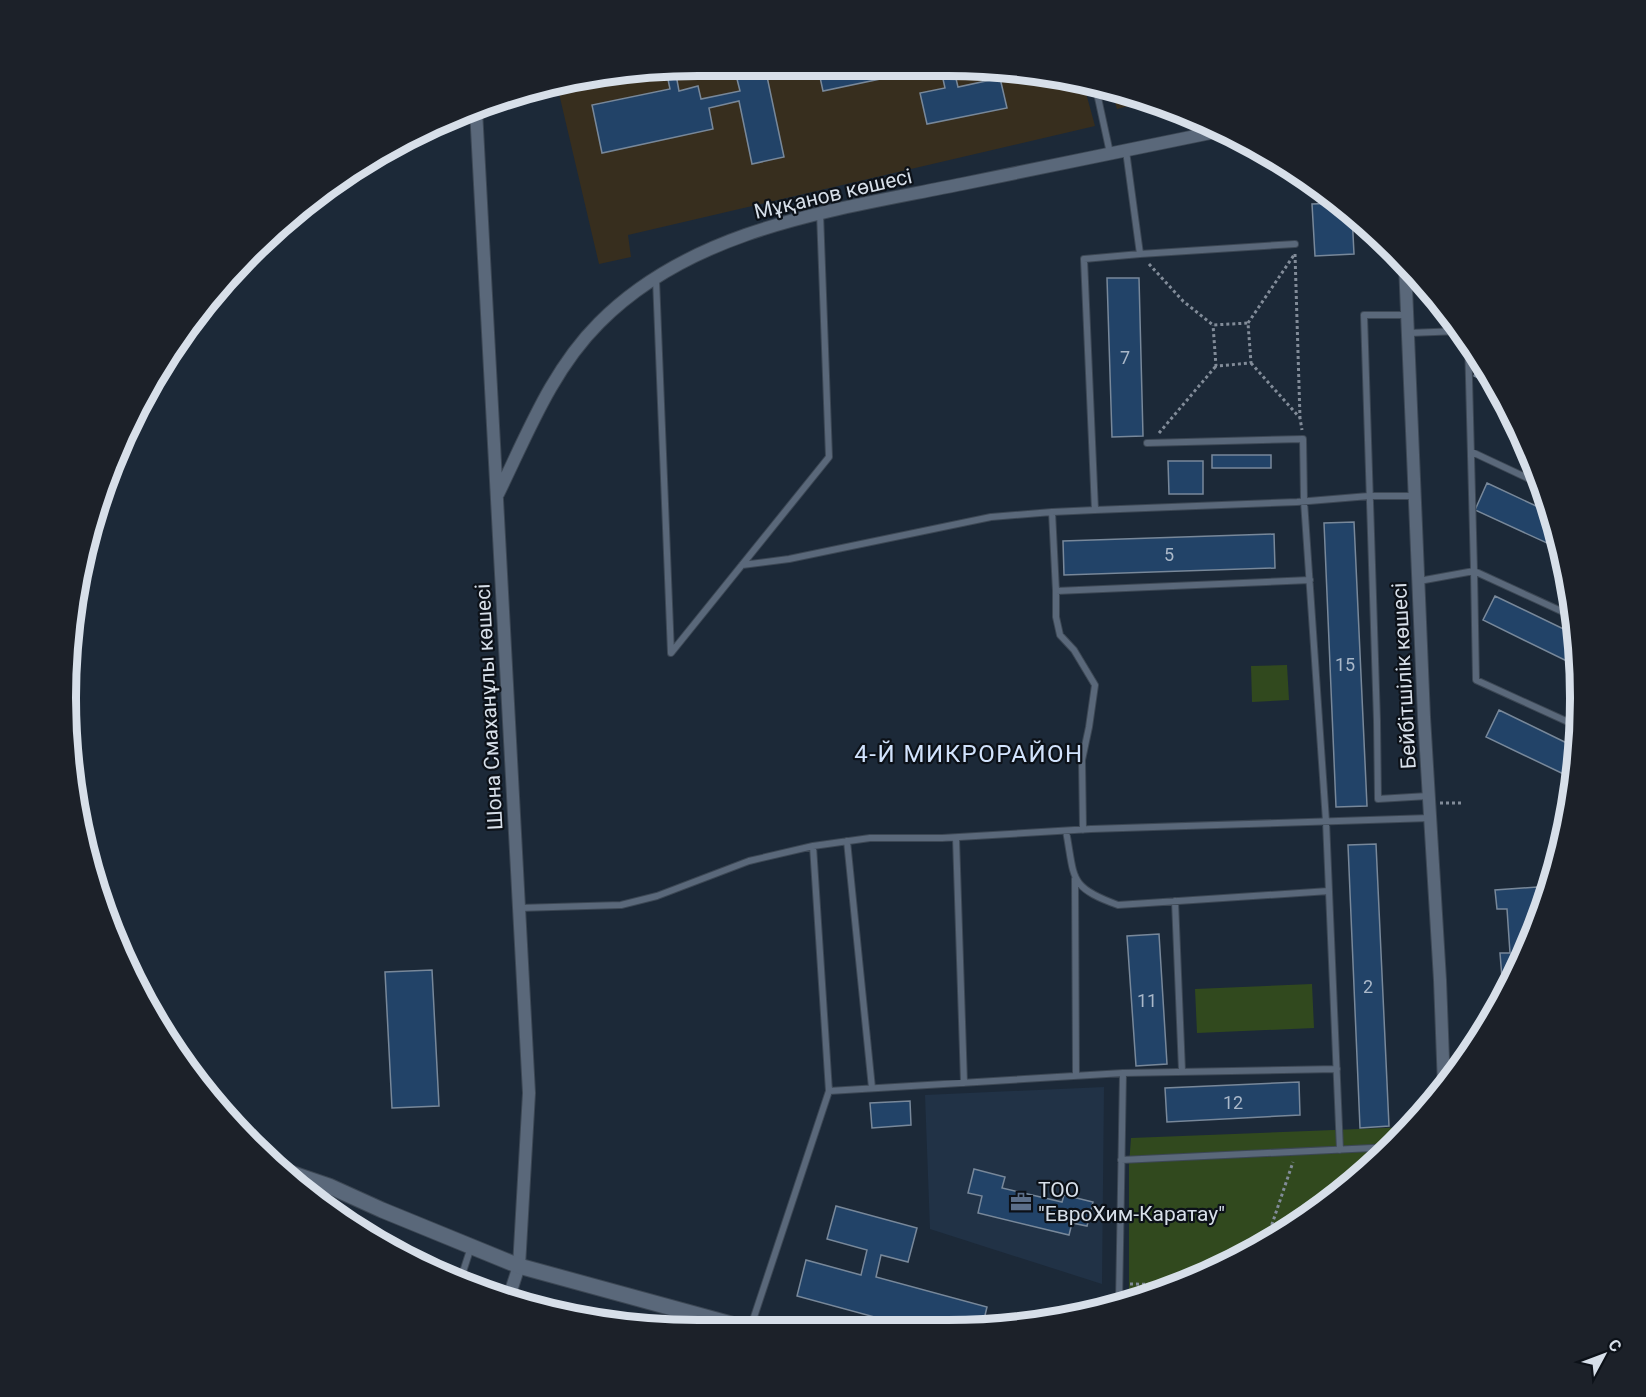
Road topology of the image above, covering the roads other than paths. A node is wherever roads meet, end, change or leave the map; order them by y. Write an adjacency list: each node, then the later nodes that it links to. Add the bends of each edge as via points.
1 (1097, 95): 5 (lane)
2 (476, 118): 20 (street, Шона Смаханұлы көшесі)
3 (1207, 134): 4 (street, Мұқанов көшесі)
4 (1126, 151): 5 (street, Мұқанов көшесі); 8 (lane)
5 (1110, 154): 6 (street, Мұқанов көшесі)
6 (820, 213): 9 (street, Мұқанов көшесі, via 720,244); 26 (lane, via 829,457)
7 (1295, 244): 8 (lane)
8 (1140, 254): 24 (lane, via 1084,259)
9 (656, 278): 20 (street, Мұқанов көшесі, via 642,285 597,324 557,374); 26 (lane, via 671,653)
10 (1406, 278): 11 (street, Бейбітшілік көшесі)
11 (1406, 284): 12 (lane); 13 (street, Бейбітшілік көшесі)
12 (1411, 284)
13 (1408, 315): 15 (street, Бейбітшілік көшесі); 21 (lane, via 1364,315)
14 (1449, 331): 15 (lane)
15 (1409, 333): 22 (street, Бейбітшілік көшесі)
16 (1469, 359): 18 (lane)
17 (1147, 443): 23 (lane, via 1303,439)
18 (1472, 453): 19 (lane); 27 (lane)
19 (1529, 479)
20 (497, 495): 44 (street, Шона Смаханұлы көшесі)
21 (1369, 496): 22 (lane); 23 (lane); 33 (lane, via 1378,799)
22 (1416, 496): 29 (street, Бейбітшілік көшесі)
23 (1304, 501): 24 (lane); 28 (lane)
24 (1095, 510): 25 (lane)
25 (1052, 512): 26 (lane, via 991,517 789,559); 30 (lane)
26 (742, 565)
27 (1474, 571): 29 (lane); 31 (lane); 32 (lane, via 1476,680)
28 (1310, 580): 30 (lane); 35 (lane)
29 (1419, 581): 33 (street, Бейбітшілік көшесі)
30 (1056, 591): 36 (lane, via 1060,635 1095,685 1082,760)
31 (1563, 612)
32 (1569, 722)
33 (1429, 796): 34 (street, Бейбітшілік көшесі)
34 (1430, 818): 35 (lane); 48 (street, Бейбітшілік көшесі)
35 (1326, 821): 36 (lane); 42 (lane)
36 (1083, 830): 37 (lane)
37 (1066, 831): 38 (lane); 41 (lane)
38 (956, 838): 39 (lane); 50 (lane)
39 (847, 841): 40 (lane); 51 (lane)
40 (813, 846): 44 (lane, via 749,861 657,896 621,905); 52 (lane)
41 (1075, 879): 43 (lane, via 1095,897 1118,905); 49 (lane)
42 (1329, 891): 43 (lane); 45 (lane)
43 (1175, 901): 46 (lane)
44 (519, 908): 58 (street, Шона Смаханұлы көшесі, via 529,1093)
45 (1336, 1069): 46 (lane); 54 (lane)
46 (1182, 1071): 47 (lane)
47 (1123, 1073): 49 (lane); 55 (lane)
48 (1443, 1074)
49 (1076, 1076): 50 (lane)
50 (964, 1083): 51 (lane)
51 (872, 1089): 52 (lane)
52 (828, 1091): 63 (lane)
53 (1376, 1149): 54 (lane)
54 (1340, 1150): 55 (lane)
55 (1121, 1160): 61 (lane)
56 (301, 1176): 57 (main road)
57 (471, 1246): 58 (main road); 59 (lane)
58 (519, 1266): 60 (street, Шона Смаханұлы көшесі); 62 (main road)
59 (462, 1274)
60 (511, 1291)
61 (1119, 1296)
62 (715, 1320)
63 (754, 1320)

